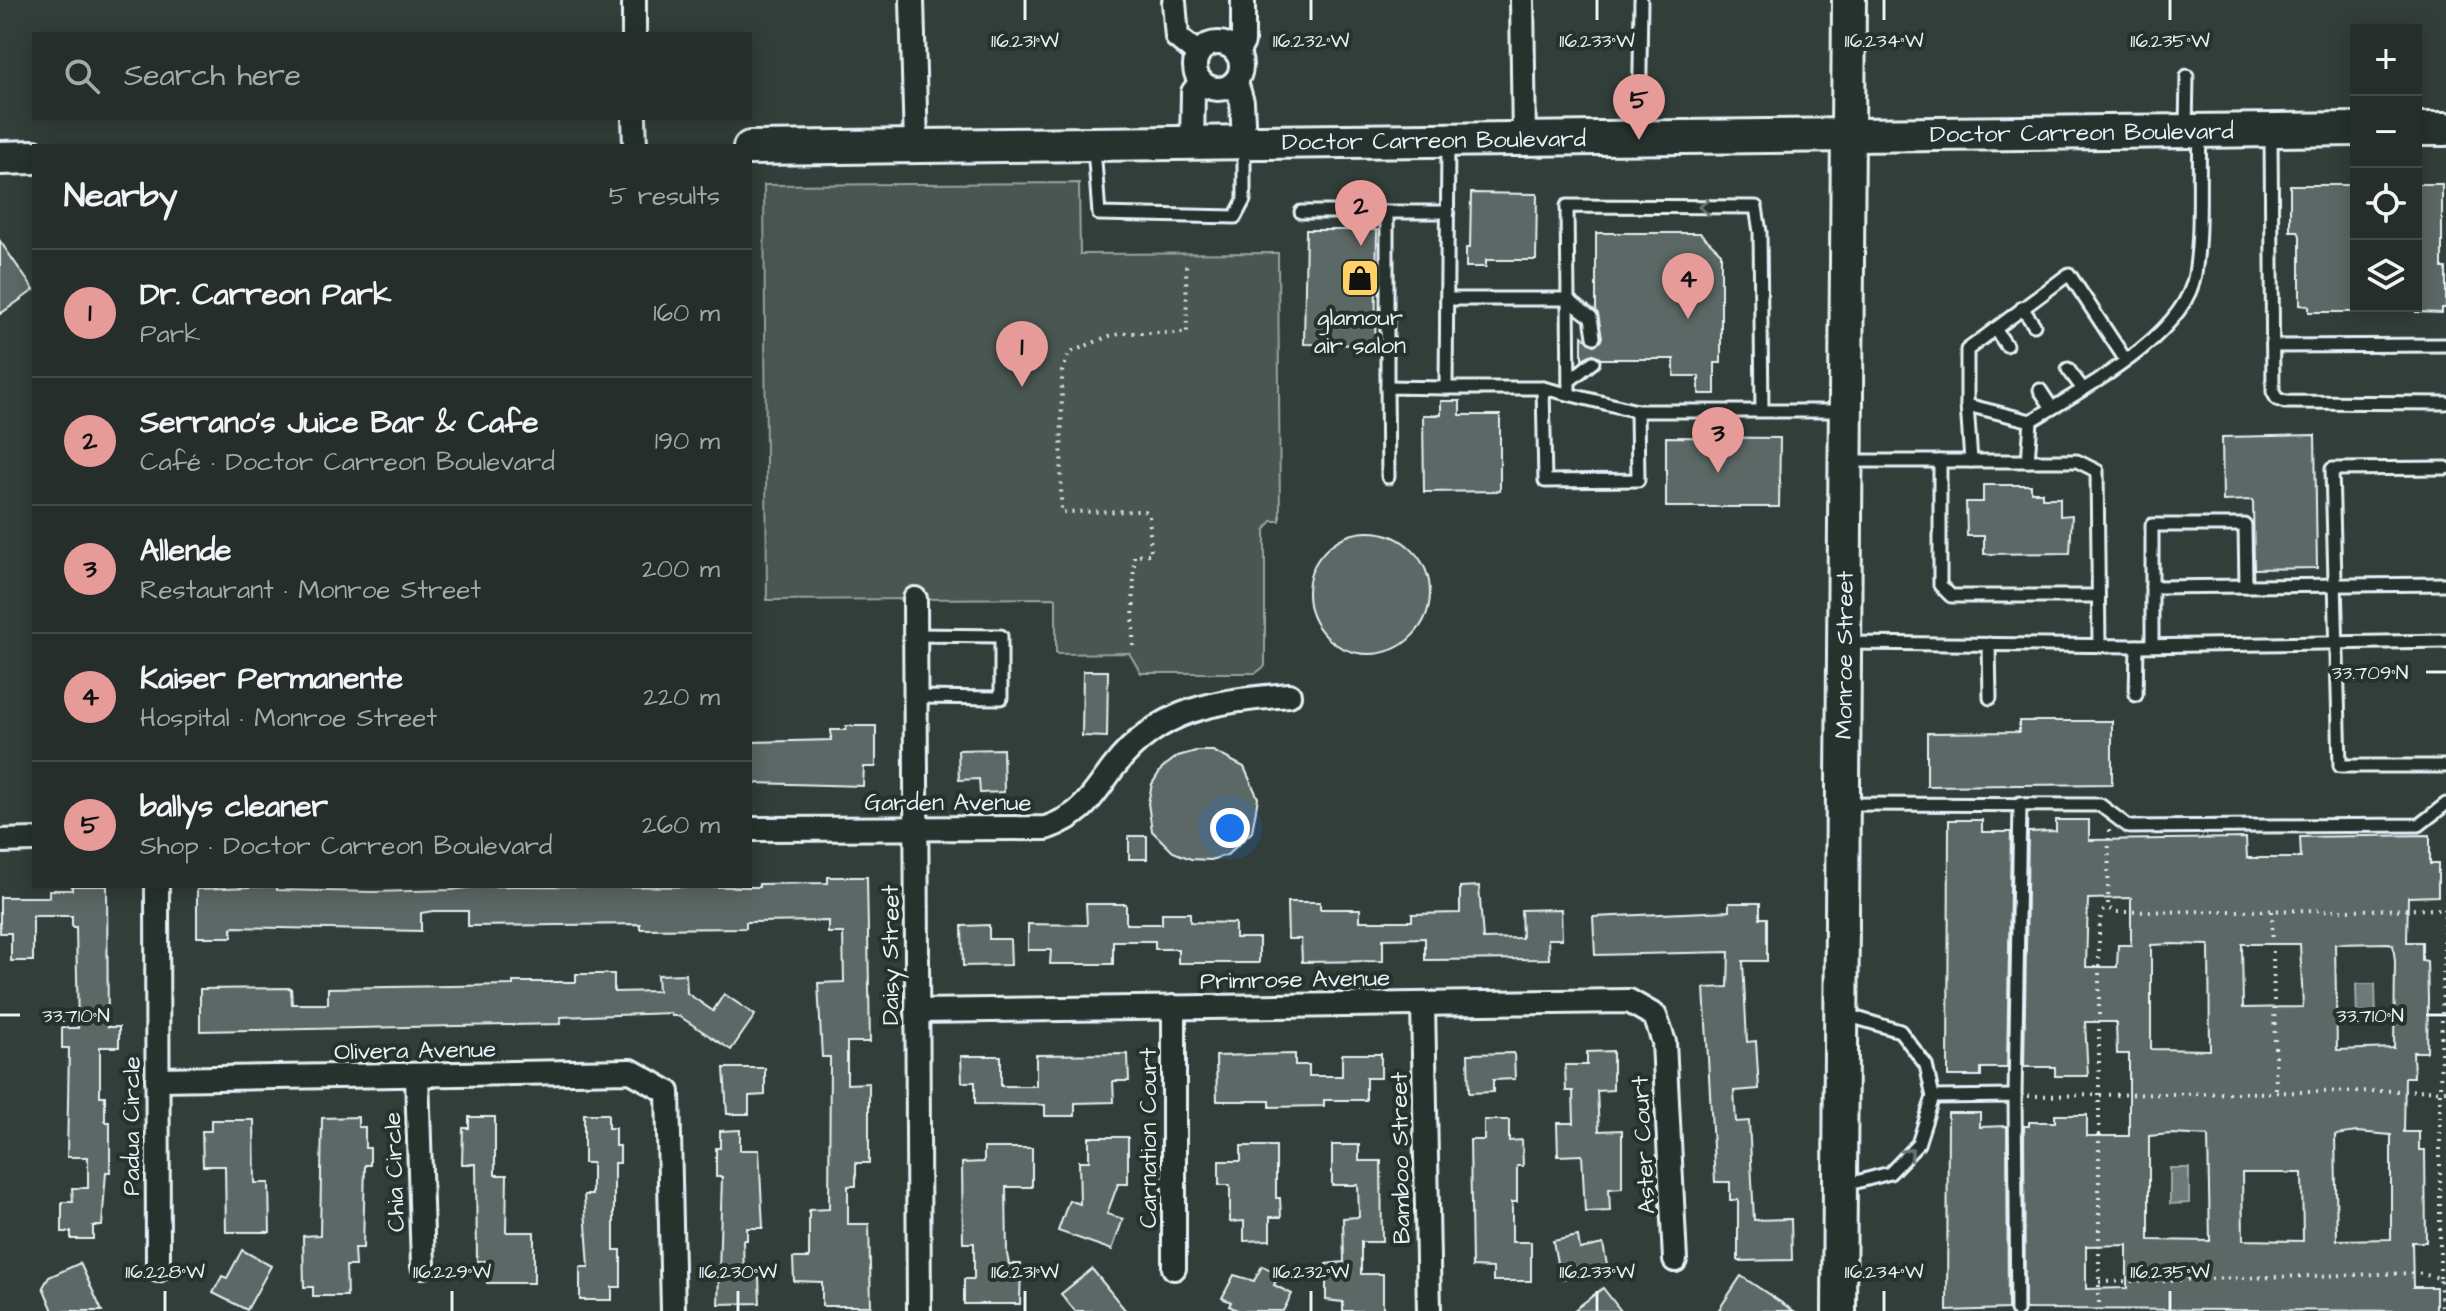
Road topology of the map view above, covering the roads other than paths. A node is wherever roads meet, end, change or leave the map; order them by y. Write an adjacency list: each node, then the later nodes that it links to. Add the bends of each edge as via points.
1 (634, 0): 8 (street)
2 (912, 0): 28 (street)
3 (1243, 0): 9 (street, via 1243,42)
4 (1522, 0): 22 (street)
5 (1641, 0): 21 (lane)
6 (1849, 0): 20 (main road, Monroe Street)
7 (1174, 2): 10 (street, via 1175,33)
8 (634, 32)
9 (1237, 53): 10 (street, via 1217,43); 13 (street, via 1241,68)
10 (1198, 54): 12 (street, via 1194,69)
11 (2187, 76): 15 (lane)
12 (1201, 82): 13 (street, via 1222,89); 25 (street, via 1192,98)
13 (1236, 82): 23 (street)
14 (634, 120): 26 (street)
15 (2193, 129): 16 (main road, Doctor Carreon Boulevard); 20 (main road, Doctor Carreon Boulevard); 44 (lane, via 2195,276 2165,330)
16 (2271, 129): 17 (main road, Doctor Carreon Boulevard); 43 (lane)
17 (2350, 129)
18 (2422, 129): 19 (main road)
19 (2446, 129)
20 (1846, 135): 21 (main road, Doctor Carreon Boulevard); 58 (main road, Monroe Street)
21 (1639, 140): 22 (main road, Doctor Carreon Boulevard)
22 (1524, 141): 24 (main road, Doctor Carreon Boulevard)
23 (1244, 142): 24 (main road, Doctor Carreon Boulevard); 25 (main road, Doctor Carreon Boulevard); 27 (lane, via 1244,200 1235,217 1099,214)
24 (1448, 142): 34 (lane)
25 (1192, 143): 27 (main road, Doctor Carreon Boulevard)
26 (635, 144)
27 (1094, 144): 28 (main road, Doctor Carreon Boulevard)
28 (916, 146): 29 (main road, Doctor Carreon Boulevard)
29 (752, 148)
30 (32, 157): 31 (main road)
31 (0, 158)
32 (1301, 212): 33 (lane)
33 (1387, 212): 34 (lane); 47 (lane)
34 (1448, 212): 35 (lane)
35 (1448, 299): 36 (lane); 49 (lane)
36 (1567, 299): 40 (lane, via 1591,317); 48 (lane); 56 (lane, one-way to 36, via 1756,207 1567,206)
37 (2022, 308): 38 (lane); 39 (lane); 44 (lane, via 2069,274)
38 (2034, 325)
39 (1995, 329): 41 (lane); 54 (lane, via 1967,350)
40 (1594, 337)
41 (2006, 345)
42 (2446, 345): 43 (lane)
43 (2273, 346): 53 (lane, via 2273,392 2285,402)
44 (2125, 359): 51 (lane)
45 (1593, 362): 48 (lane)
46 (2068, 369): 51 (lane)
47 (1387, 387): 49 (lane); 65 (lane)
48 (1569, 387): 50 (lane); 57 (lane)
49 (1446, 388): 50 (lane)
50 (1543, 388): 57 (lane, via 1545,481 1638,480)
51 (2082, 388): 55 (lane)
52 (2040, 390): 55 (lane)
53 (2446, 403)
54 (1967, 405): 59 (lane); 62 (lane)
55 (2052, 408): 59 (lane)
56 (1762, 410): 57 (lane); 58 (lane)
57 (1637, 411)
58 (1847, 411): 60 (main road, Monroe Street)
59 (2031, 421): 63 (lane)
60 (1846, 461): 61 (lane); 74 (main road, Monroe Street)
61 (1940, 461): 62 (lane); 70 (lane, via 1940,585 1951,596)
62 (1971, 461): 63 (lane)
63 (2028, 461): 70 (lane, via 2077,461 2097,471)
64 (2446, 468): 67 (lane, via 2332,469)
65 (1388, 477)
66 (2446, 584): 67 (lane)
67 (2334, 585): 68 (lane); 75 (lane)
68 (2246, 586): 69 (lane); 69 (lane, via 2245,525 2152,525)
69 (2152, 587): 78 (lane)
70 (2098, 596): 77 (lane)
71 (915, 599): 72 (street, Daisy Street)
72 (915, 635): 82 (street, Daisy Street); 82 (lane, via 1001,636 1001,698)
73 (2446, 641): 75 (lane)
74 (1844, 643): 76 (lane); 86 (main road, Monroe Street)
75 (2336, 643): 78 (lane); 84 (lane, via 2340,766)
76 (1989, 644): 77 (lane); 83 (lane)
77 (2099, 645): 79 (lane)
78 (2152, 645): 79 (lane)
79 (2137, 646): 81 (lane)
80 (1289, 695): 88 (street, Garden Avenue, via 1240,699 1164,720 1137,741 1091,802 1046,828)
81 (2136, 695)
82 (915, 697): 88 (street, Daisy Street)
83 (1990, 698)
84 (2446, 766)
85 (2020, 803): 86 (lane); 87 (lane, via 2100,805 2129,827 2419,825); 100 (lane)
86 (1841, 804): 96 (main road, Monroe Street)
87 (2446, 804)
88 (915, 827): 89 (street, Garden Avenue); 95 (street, Daisy Street)
89 (752, 829)
90 (32, 840): 91 (street)
91 (0, 841)
92 (157, 888): 99 (street, Padua Circle)
93 (1423, 1004): 94 (street, Primrose Avenue); 97 (street, Primrose Avenue, via 1629,1001 1655,1016); 109 (street, Bamboo Street)
94 (1174, 1007): 95 (street, Primrose Avenue); 105 (street, Carnation Court)
95 (917, 1011): 108 (street, Daisy Street)
96 (1841, 1014): 101 (lane, via 1900,1031 1926,1065); 102 (main road, Monroe Street)
97 (1662, 1028): 103 (street, Aster Court)
98 (417, 1077): 99 (street, Olivera Avenue); 104 (street, Chia Circle); 107 (street, Olivera Avenue, via 631,1071 668,1092)
99 (157, 1079): 106 (street, Padua Circle)
100 (2015, 1096): 101 (lane); 111 (lane)
101 (1933, 1097): 102 (lane, one-way to 101, via 1890,1173 1918,1144)
102 (1841, 1186): 110 (main road, Monroe Street)
103 (1675, 1260)
104 (423, 1266)
105 (1174, 1268)
106 (158, 1270)
107 (673, 1311)
108 (919, 1311)
109 (1429, 1311)
110 (1839, 1311)
111 (2017, 1311)

